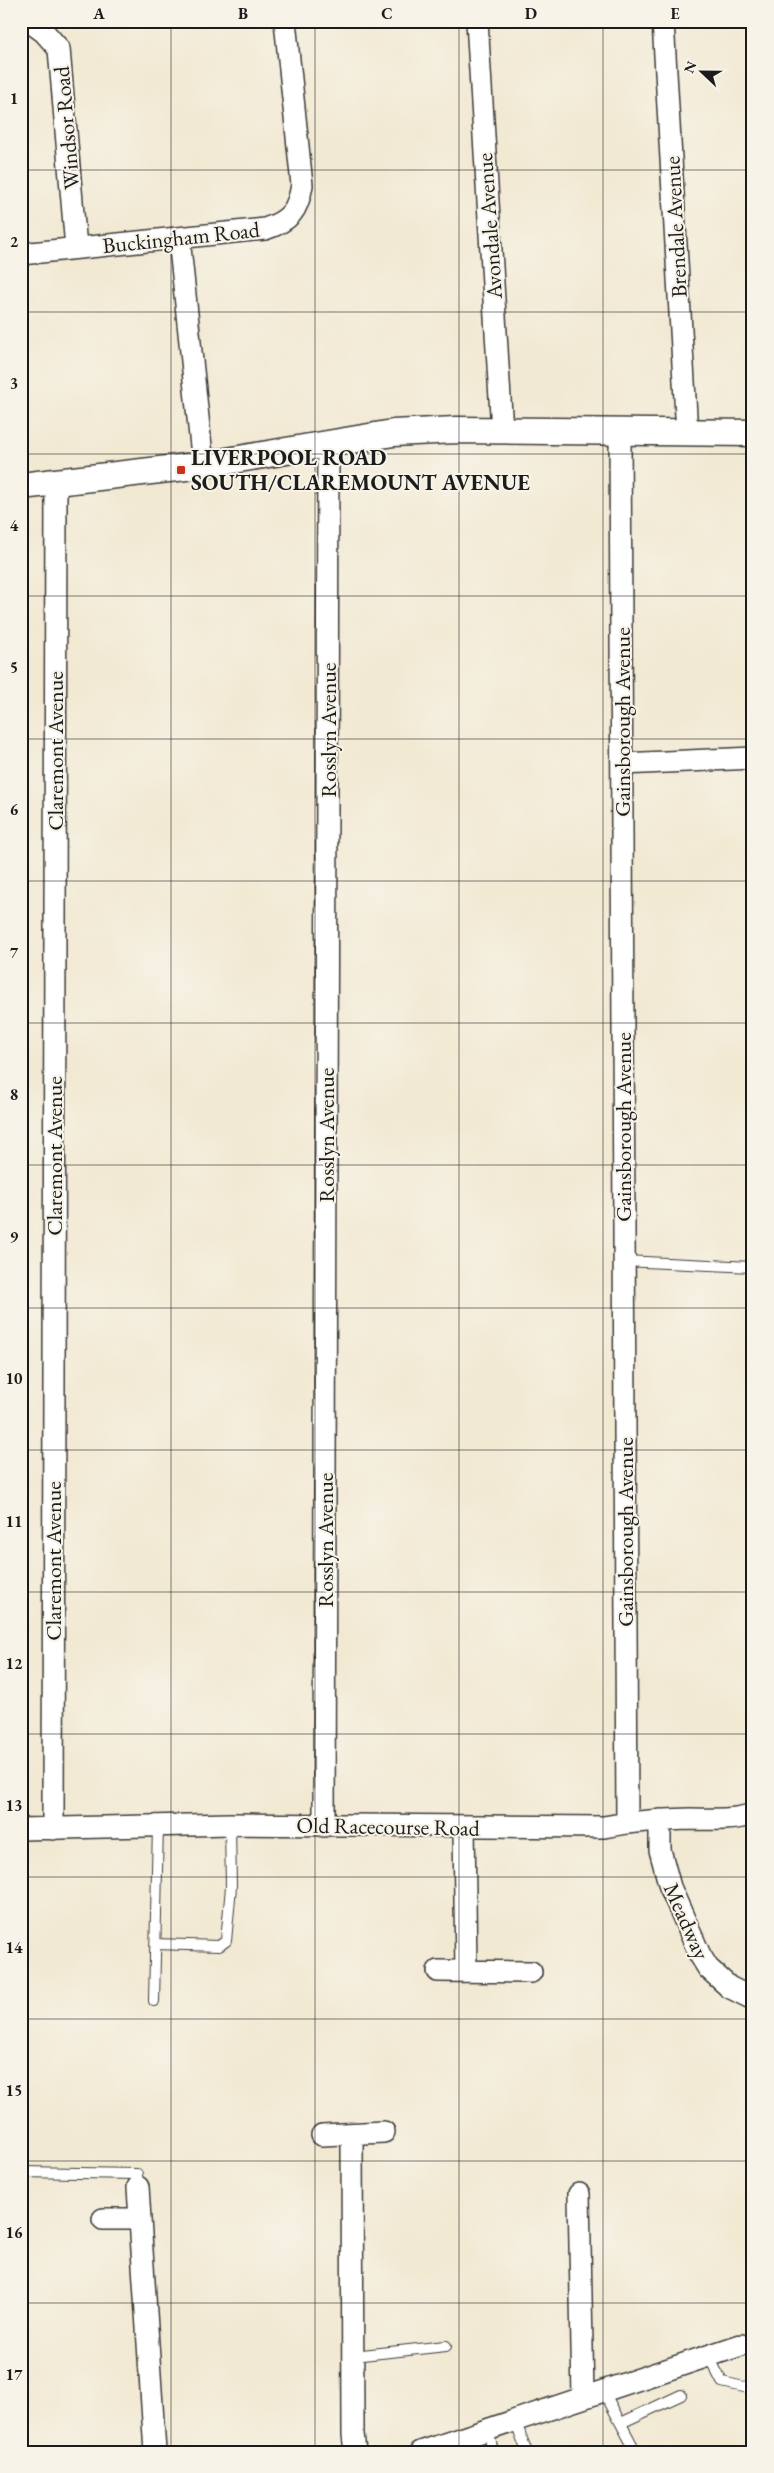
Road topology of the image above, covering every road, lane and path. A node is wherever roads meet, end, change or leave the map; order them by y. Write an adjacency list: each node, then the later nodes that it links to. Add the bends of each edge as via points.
1 (29, 21): 6 (street, Windsor Road, via 59,49)
2 (285, 21): 5 (street, Buckingham Road, via 302,184 300,201 280,224 266,229)
3 (477, 21): 8 (street, Avondale Avenue)
4 (663, 21): 10 (street, Brendale Avenue)
5 (179, 238): 6 (street, Buckingham Road); 13 (street)
6 (76, 248): 7 (street, Buckingham Road)
7 (21, 254)
8 (502, 431): 9 (street); 12 (street, via 393,433)
9 (620, 433): 10 (street); 17 (street, Gainsborough Avenue)
10 (688, 433): 11 (street)
11 (753, 433)
12 (328, 444): 13 (street); 25 (street, Rosslyn Avenue)
13 (203, 465): 14 (street)
14 (56, 483): 15 (street); 28 (street, Claremont Avenue)
15 (21, 486)
16 (753, 758): 17 (street)
17 (622, 764): 18 (street, Gainsborough Avenue)
18 (623, 1260): 19 (lane); 22 (street, Gainsborough Avenue)
19 (753, 1267)
20 (753, 1814): 21 (street, Old Racecourse Road, via 734,1818)
21 (660, 1820): 22 (street, Old Racecourse Road); 33 (street, Meadway, via 660,1850 670,1887 700,1955 708,1968 729,1987)
22 (628, 1822): 26 (street, Old Racecourse Road, via 604,1827)
23 (230, 1824): 24 (street, Old Racecourse Road); 25 (street, Old Racecourse Road); 29 (lane, via 231,1887 226,1941 219,1946)
24 (158, 1826): 28 (street, Old Racecourse Road); 29 (lane)
25 (324, 1826): 26 (street, Old Racecourse Road)
26 (464, 1827): 31 (street)
27 (21, 1829): 28 (street, Old Racecourse Road)
28 (53, 1829)
29 (155, 1944): 34 (lane)
30 (438, 1971): 31 (street)
31 (466, 1971): 32 (street)
32 (531, 1972)
33 (753, 1999)
34 (154, 2001)
35 (384, 2132): 36 (street)
36 (352, 2134): 37 (street); 46 (street)
37 (322, 2135)
38 (21, 2172): 39 (lane, via 138,2174)
39 (138, 2187): 42 (street)
40 (579, 2194): 50 (street)
41 (103, 2219): 42 (street)
42 (140, 2219): 54 (street)
43 (741, 2345): 45 (street)
44 (446, 2346): 46 (lane)
45 (708, 2355): 47 (lane, via 722,2382 744,2387); 48 (street)
46 (353, 2356): 55 (street)
47 (753, 2385)
48 (603, 2390): 50 (street); 52 (lane)
49 (681, 2395): 52 (lane)
50 (583, 2397): 51 (street)
51 (515, 2420): 53 (street); 58 (lane)
52 (621, 2423): 59 (lane)
53 (488, 2429): 56 (street); 57 (lane)
54 (155, 2452)
55 (355, 2452)
56 (421, 2452)
57 (493, 2452)
58 (526, 2452)
59 (636, 2452)

